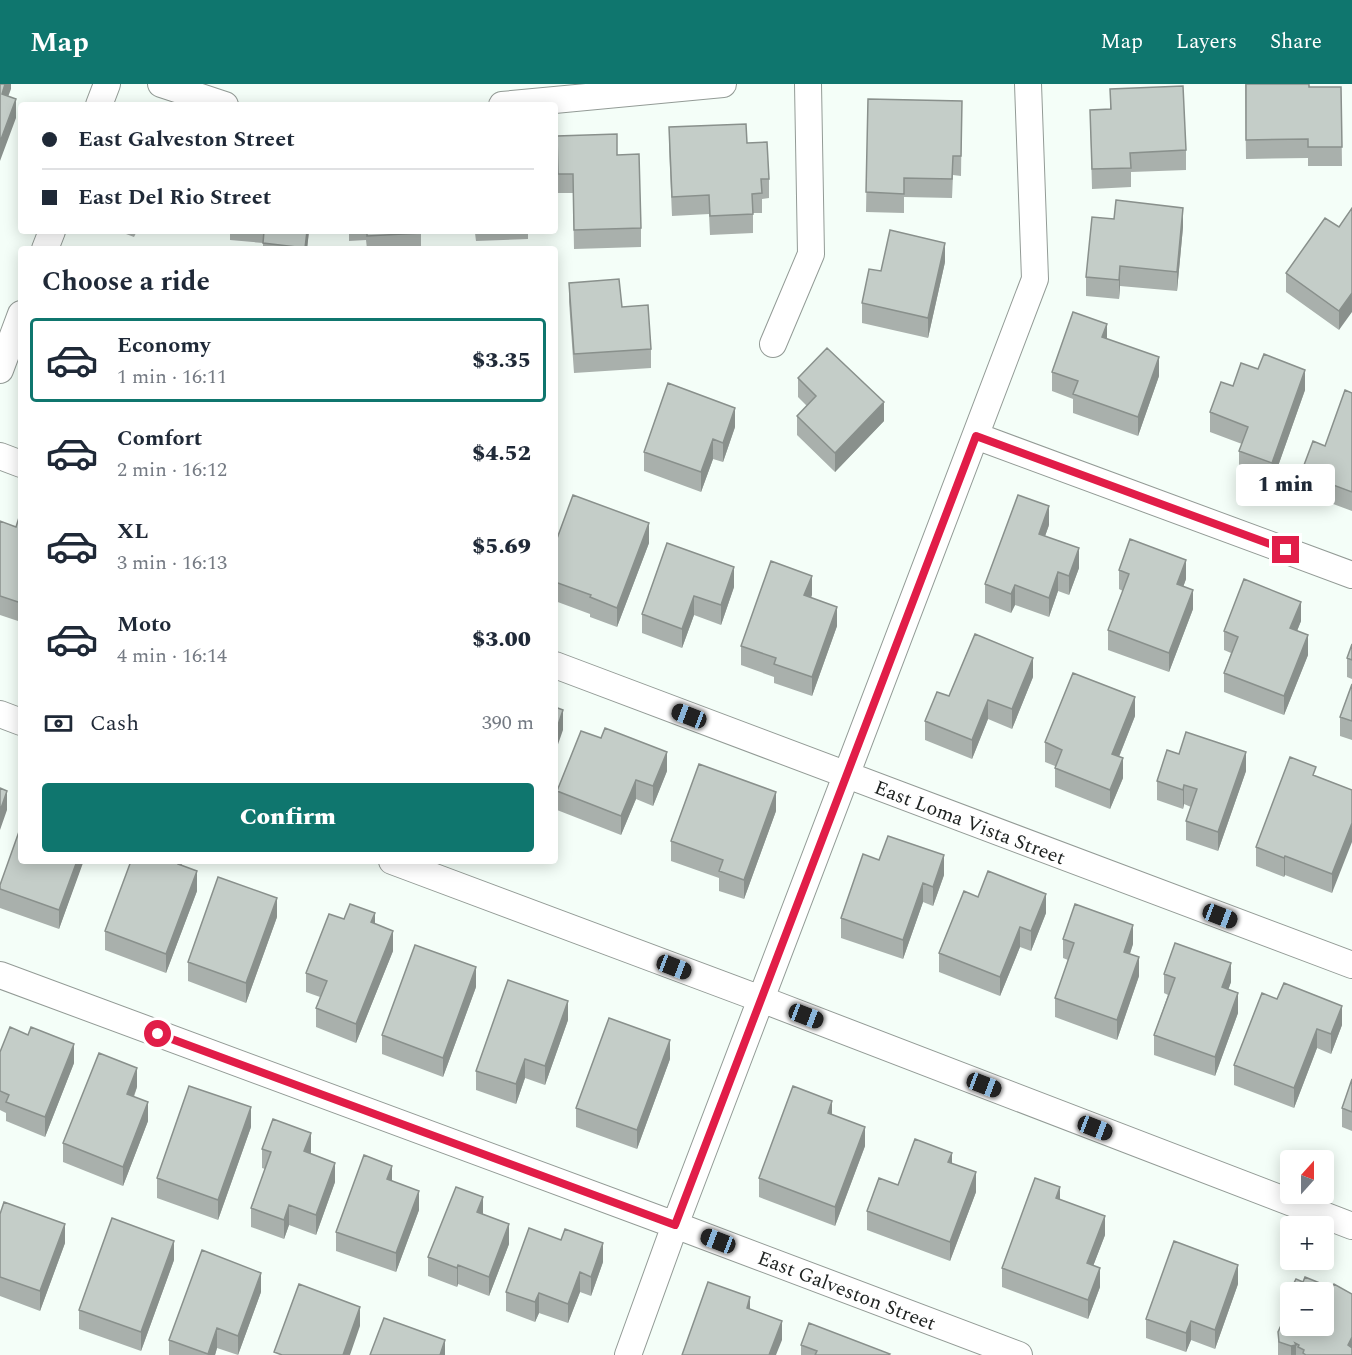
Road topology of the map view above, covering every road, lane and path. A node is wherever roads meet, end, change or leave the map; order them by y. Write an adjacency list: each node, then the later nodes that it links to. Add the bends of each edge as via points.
1 (107, 84): 6 (street)
2 (161, 84): 7 (street)
3 (723, 84): 8 (street)
4 (808, 84): 10 (street, via 811,254)
5 (1028, 84): 12 (street, via 1035,279)
6 (100, 102)
7 (216, 102)
8 (534, 102)
9 (18, 322): 11 (street)
10 (772, 344)
11 (0, 370)
12 (976, 436): 15 (street); 19 (street)
13 (0, 456): 14 (street)
14 (18, 463)
15 (1352, 575)
16 (558, 666): 19 (street, East Loma Vista Street)
17 (0, 714): 18 (street)
18 (18, 721)
19 (846, 775): 21 (street, East Loma Vista Street); 23 (street)
20 (400, 864): 23 (street)
21 (1352, 965)
22 (0, 975): 24 (street, East Galveston Street)
23 (761, 999): 24 (street); 25 (street)
24 (675, 1225): 26 (street); 27 (street, East Galveston Street)
25 (1352, 1226)
26 (628, 1355)
27 (1019, 1355)

